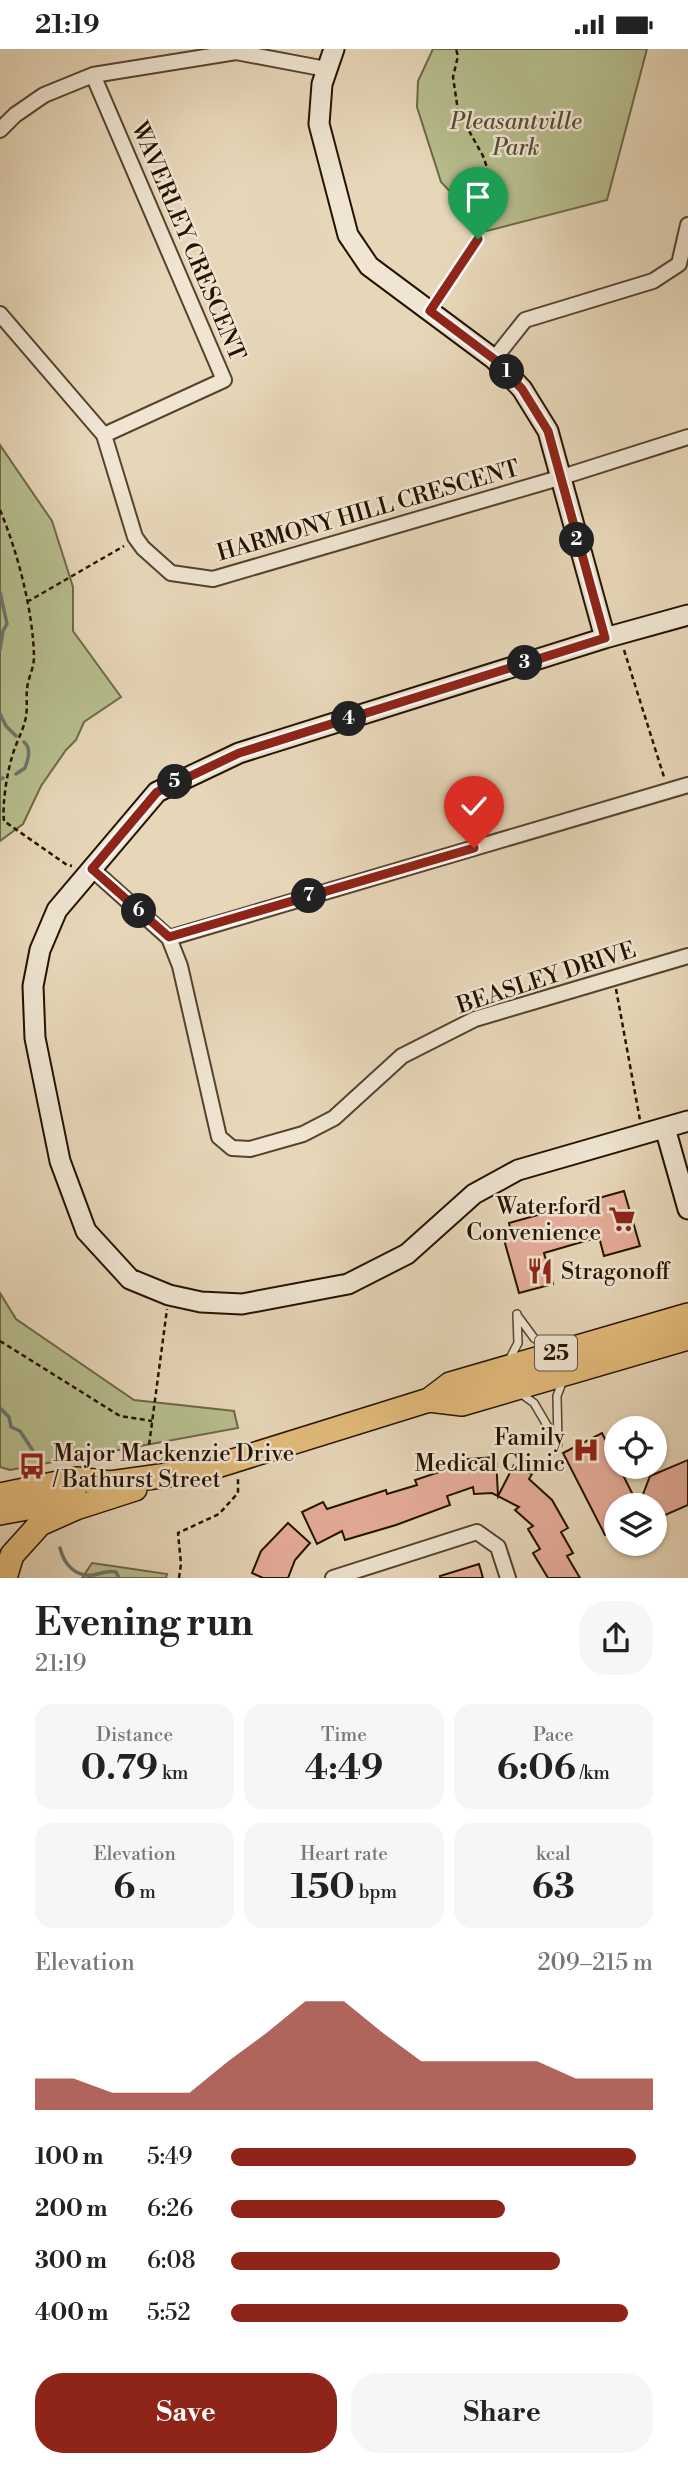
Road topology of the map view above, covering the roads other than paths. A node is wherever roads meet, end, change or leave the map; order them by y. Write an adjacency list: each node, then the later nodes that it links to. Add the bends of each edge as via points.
1 (334, 49): 2 (street)
2 (326, 69): 3 (street, via 236,52); 7 (street, via 319,124 348,235 369,265)
3 (93, 75): 4 (street, via 44,95); 8 (street, WAVERLEY CRESCENT, via 224,380)
4 (0, 130)
5 (688, 225): 7 (street, via 679,264 653,281 525,320)
6 (0, 314): 8 (street, HARMONY HILL CRESCENT)
7 (494, 359): 10 (street, via 522,389 548,431)
8 (104, 435): 10 (street, HARMONY HILL CRESCENT, via 136,539 171,573 213,579)
9 (688, 437): 10 (street, HARMONY HILL CRESCENT)
10 (559, 478): 12 (street)
11 (688, 615): 12 (street)
12 (612, 637): 14 (street, via 239,753 187,776 157,792)
13 (688, 785): 15 (street)
14 (92, 869): 15 (street, BEASLEY DRIVE); 18 (street, via 57,910 40,950 33,986 34,1038 60,1161 86,1231 130,1279 169,1295 242,1304 348,1284 407,1254 474,1194 518,1170)
15 (169, 937): 16 (street, BEASLEY DRIVE, via 180,966 219,1137 232,1148 250,1149 303,1134 334,1118 402,1056 475,1019)
16 (688, 956)
17 (688, 1121): 18 (street)
18 (665, 1128): 19 (street)
19 (688, 1209)
20 (688, 1315): 22 (main road, 25)
21 (688, 1338): 22 (main road, 25)
22 (561, 1363): 23 (main road, 25); 23 (lane, via 517,1314 518,1343); 24 (main road, 25); 24 (lane, via 558,1444 534,1403)
23 (505, 1368): 25 (main road, 25, via 450,1384)
24 (513, 1389): 25 (main road, 25, via 462,1404)
25 (429, 1400): 26 (main road, 25, via 204,1470)
26 (170, 1474): 27 (main road, 25); 30 (main road, via 40,1524 12,1555)
27 (110, 1483): 28 (main road, 25, via 77,1479); 29 (main road, 25, via 82,1498)
28 (0, 1495)
29 (0, 1513)
30 (5, 1578)
31 (333, 1578): 32 (street, via 477,1532 498,1547)
32 (508, 1578)

